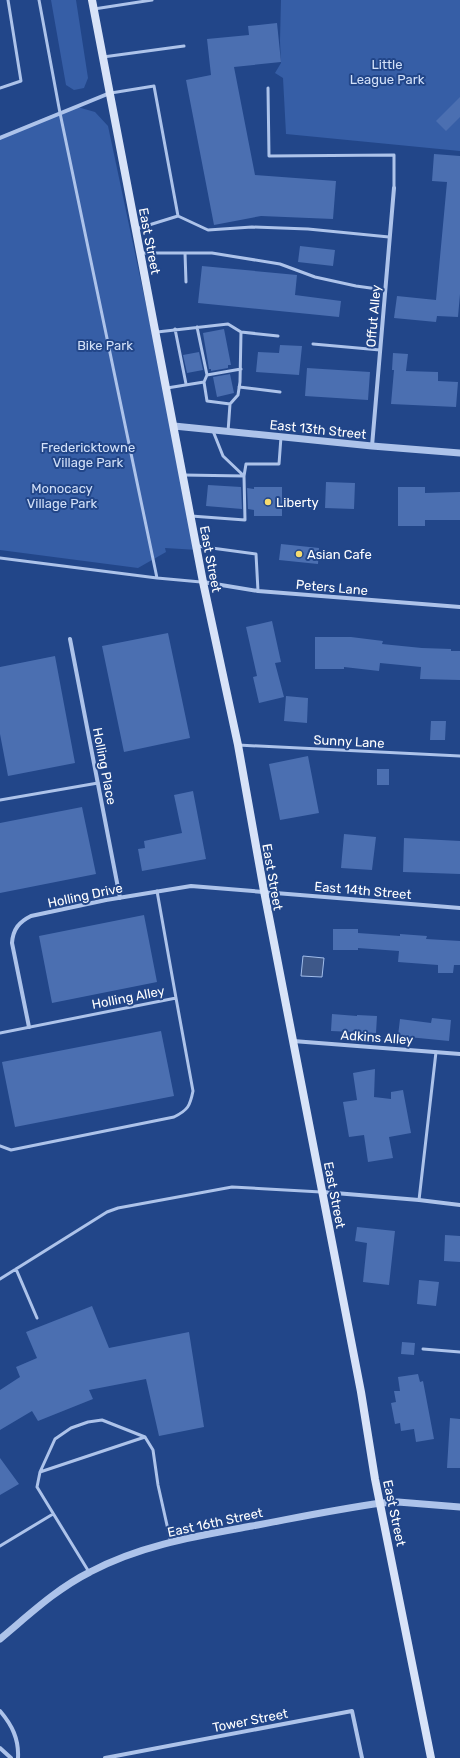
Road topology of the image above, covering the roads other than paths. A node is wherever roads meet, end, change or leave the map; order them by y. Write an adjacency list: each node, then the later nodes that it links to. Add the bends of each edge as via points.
1 (8, 0): 8 (lane, via 21,81)
2 (39, 0): 11 (lane)
3 (92, 0): 5 (main road, East Street)
4 (152, 0): 5 (lane)
5 (94, 9): 7 (main road, East Street)
6 (184, 46): 7 (lane)
7 (103, 57): 10 (main road, East Street)
8 (0, 88)
9 (268, 88): 13 (lane, via 269,156 394,155)
10 (110, 93): 11 (street); 14 (lane, via 154,86); 15 (main road, East Street)
11 (60, 113): 12 (street); 47 (lane)
12 (0, 138)
13 (394, 188): 16 (street, Offut Alley)
14 (178, 216): 15 (lane); 16 (lane, via 208,230 308,229)
15 (136, 229): 17 (main road, East Street)
16 (389, 237): 20 (street, Offut Alley)
17 (140, 253): 18 (lane); 23 (main road, East Street)
18 (185, 253): 19 (lane); 20 (lane, via 212,253 280,264 315,277)
19 (186, 282)
20 (385, 290): 27 (street, Offut Alley)
21 (197, 327): 22 (lane); 24 (lane, via 228,324); 29 (lane)
22 (175, 329): 23 (lane); 31 (lane)
23 (156, 332): 33 (main road, East Street)
24 (241, 332): 25 (lane); 28 (lane)
25 (278, 336)
26 (313, 344): 27 (lane)
27 (380, 350): 40 (street, Offut Alley)
28 (241, 369): 29 (lane); 32 (lane)
29 (207, 375): 30 (lane)
30 (204, 382): 31 (lane); 35 (lane, via 207,401)
31 (186, 384): 33 (lane)
32 (239, 387): 34 (lane); 35 (lane, via 238,395)
33 (166, 388): 36 (main road, East Street)
34 (280, 392)
35 (230, 404): 38 (lane)
36 (174, 426): 37 (street, East 13th Street); 42 (main road, East Street)
37 (213, 430): 38 (street, East 13th Street); 43 (lane, via 223,456)
38 (228, 432): 39 (street, East 13th Street)
39 (281, 437): 40 (street, East 13th Street); 43 (lane, via 279,464 246,464)
40 (372, 446): 41 (street, East 13th Street)
41 (460, 453)
42 (183, 475): 43 (lane); 44 (main road, East Street)
43 (244, 476): 44 (lane, via 245,520)
44 (191, 516): 45 (main road, East Street)
45 (197, 546): 48 (main road, East Street); 49 (lane, via 256,554)
46 (0, 558): 47 (lane)
47 (157, 578): 48 (lane)
48 (203, 582): 49 (street, Peters Lane); 52 (main road, East Street)
49 (258, 591): 50 (street, Peters Lane)
50 (460, 607)
51 (70, 639): 54 (street, Holling Place)
52 (238, 745): 53 (lane, Sunny Lane); 57 (main road, East Street)
53 (460, 756)
54 (98, 783): 55 (lane); 58 (street, Holling Place)
55 (0, 800)
56 (157, 891): 57 (street, Holling Drive, via 191,886); 58 (street, Holling Drive); 60 (lane, Holling Alley)
57 (264, 891): 59 (street, East 14th Street); 63 (main road, East Street)
58 (120, 898): 61 (street, Holling Drive, via 31,916 16,927 12,943)
59 (460, 908)
60 (176, 998): 61 (lane, Holling Alley); 66 (lane, via 194,1091 185,1112 174,1117 11,1150)
61 (29, 1027): 62 (lane, Holling Alley)
62 (0, 1033)
63 (293, 1041): 64 (street, Adkins Alley); 67 (main road, East Street)
64 (436, 1052): 65 (street, Adkins Alley); 68 (lane)
65 (460, 1054)
66 (0, 1146)
67 (323, 1192): 68 (street); 70 (lane, via 232,1187 118,1208 107,1212); 77 (main road, East Street)
68 (419, 1200): 69 (street)
69 (460, 1205)
70 (16, 1269): 71 (lane); 72 (lane)
71 (0, 1279)
72 (37, 1318)
73 (423, 1349): 74 (lane)
74 (460, 1352)
75 (145, 1437): 76 (lane); 76 (lane, via 102,1420 88,1422 71,1428 55,1439); 80 (lane, via 153,1450)
76 (40, 1472): 79 (lane, via 36,1487)
77 (381, 1503): 78 (street, East 16th Street); 80 (street, East 16th Street); 90 (main road, East Street)
78 (460, 1507)
79 (53, 1514): 81 (lane); 82 (lane)
80 (171, 1543): 82 (street, East 16th Street, via 118,1558)
81 (0, 1546)
82 (89, 1572): 83 (street, East 16th Street, via 46,1600)
83 (0, 1639)
84 (0, 1711): 87 (street, via 13,1727 19,1748)
85 (0, 1748): 86 (street)
86 (11, 1758)
87 (18, 1758)
88 (105, 1758): 89 (street, Tower Street, via 352,1711)
89 (362, 1758)
90 (431, 1758)

